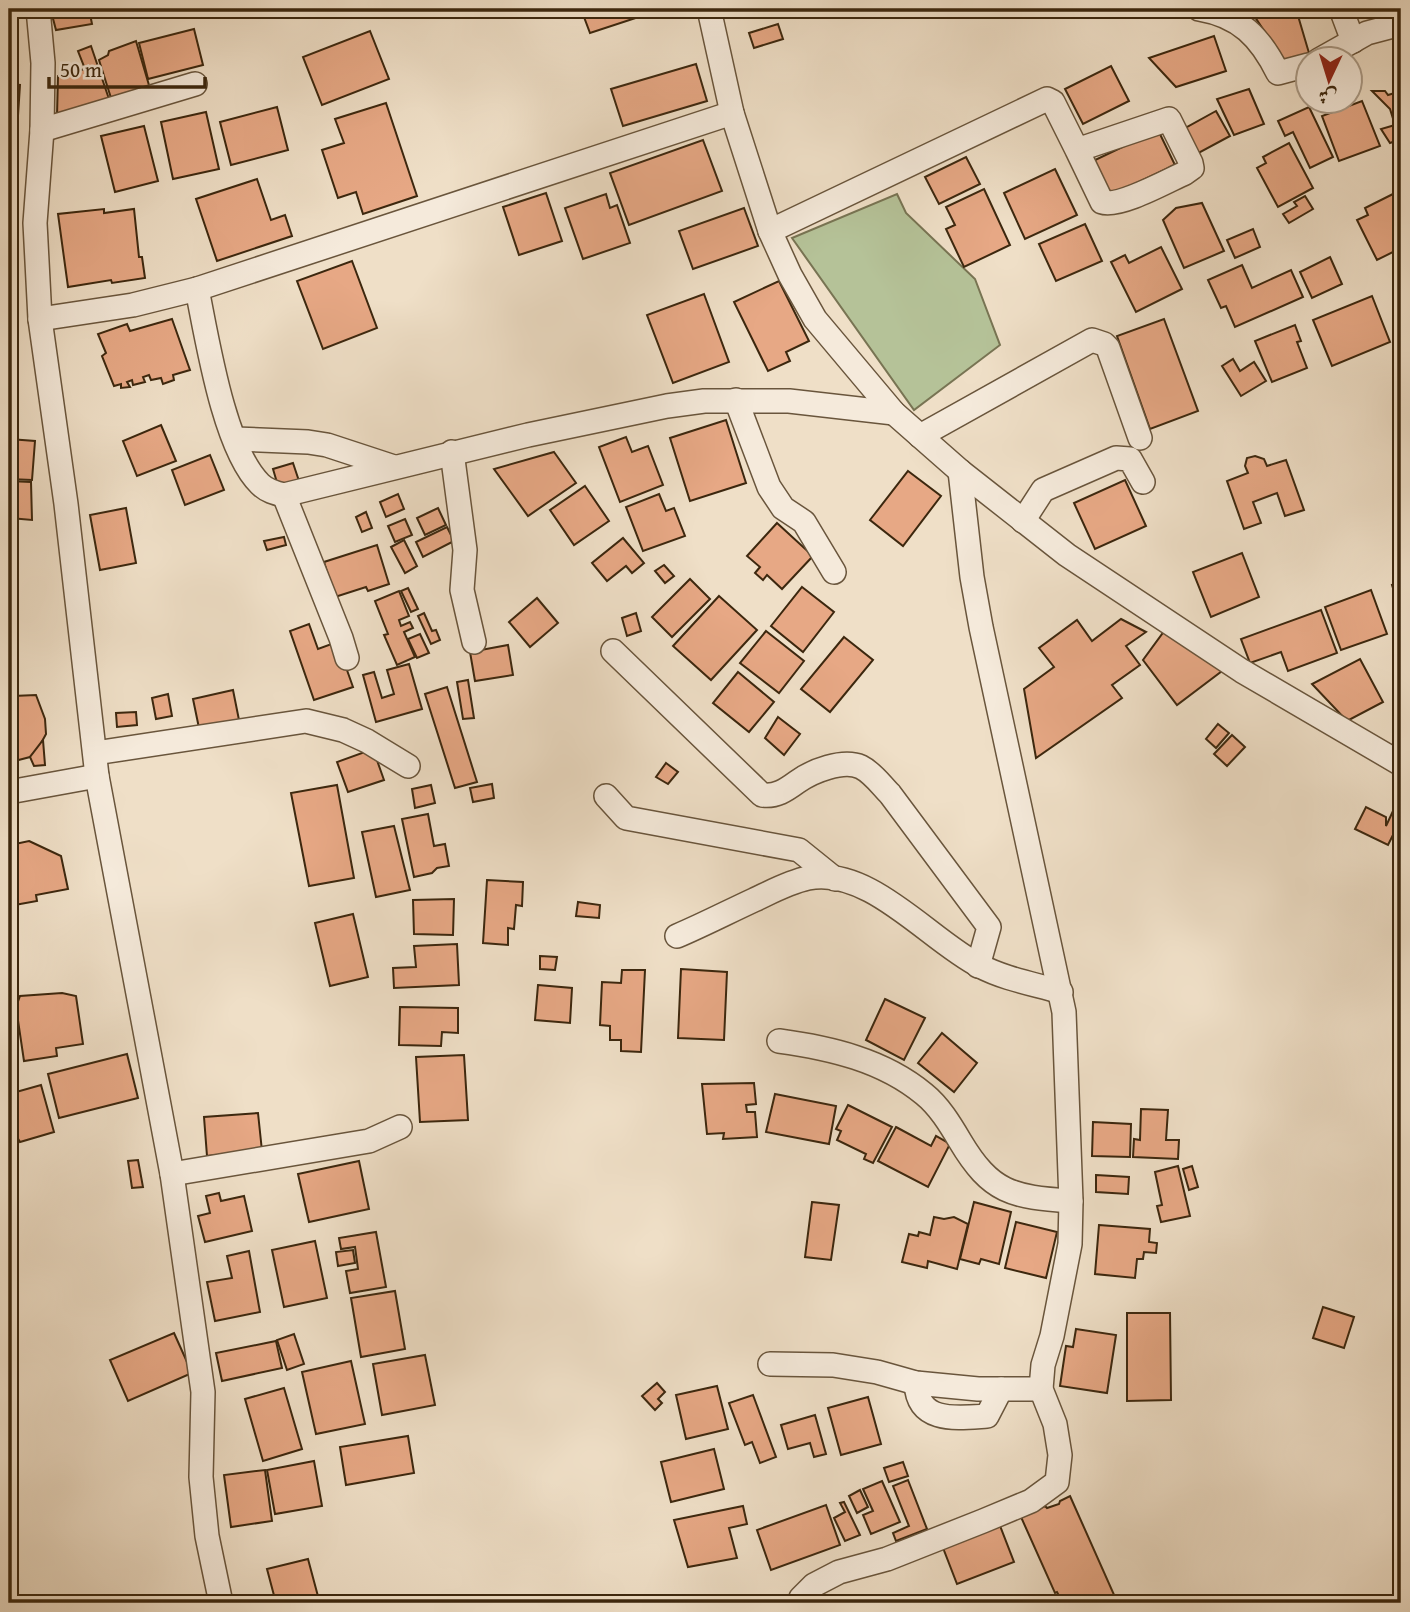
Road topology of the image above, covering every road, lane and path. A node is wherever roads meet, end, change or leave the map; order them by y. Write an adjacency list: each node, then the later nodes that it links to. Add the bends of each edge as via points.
1 (38, 9): 11 (street)
2 (709, 9): 10 (street)
3 (1199, 9): 8 (street, via 1234,19 1267,52 1278,73)
4 (1341, 9): 6 (street)
5 (1401, 24): 6 (street)
6 (1353, 41): 7 (street)
7 (1344, 46)
8 (1294, 69)
9 (195, 84): 11 (street)
10 (732, 113): 13 (street); 14 (street)
11 (42, 130): 15 (street, via 35,223)
12 (1077, 150): 12 (street, via 1107,204 1192,168 1169,119); 13 (street, via 1053,102 1043,100)
13 (770, 230): 17 (street, via 815,319)
14 (197, 289): 15 (street, via 132,305); 20 (street, via 217,385)
15 (40, 319): 31 (street)
16 (736, 400): 17 (street); 21 (street, via 667,406); 27 (street, via 769,487 783,508 804,522)
17 (894, 412): 18 (street)
18 (920, 436): 19 (street, via 1091,340 1108,348); 23 (street)
19 (1140, 438)
20 (235, 439): 22 (street, via 327,445); 25 (street, via 261,486)
21 (452, 452): 22 (street); 28 (street, via 465,550 462,590)
22 (394, 467): 25 (street)
23 (960, 471): 26 (street); 39 (street, via 981,627)
24 (1143, 482): 26 (street, via 1130,459 1116,458 1043,490)
25 (284, 495): 30 (street)
26 (1023, 521): 32 (street, via 1242,671)
27 (834, 572)
28 (474, 642)
29 (613, 651): 38 (street, via 762,795 779,794 812,773 832,767 859,766 871,774 989,927)
30 (347, 658)
31 (96, 764): 33 (street, via 306,721 343,730); 34 (street); 42 (street)
32 (1401, 764)
33 (408, 766)
34 (9, 792)
35 (606, 796): 36 (street, via 626,818 799,850)
36 (835, 878): 37 (street, via 810,877 779,888); 38 (street, via 879,896)
37 (677, 936)
38 (978, 965): 39 (street)
39 (1061, 992): 43 (street)
40 (779, 1041): 43 (street, via 840,1052 898,1076 939,1110 986,1178 1018,1195)
41 (400, 1127): 42 (street, via 369,1141)
42 (172, 1174): 46 (street, via 203,1392 201,1477 207,1536)
43 (1070, 1201): 45 (street, via 1070,1244)
44 (770, 1364): 45 (street, via 833,1365 916,1383)
45 (1041, 1389): 47 (street, via 1055,1424 1060,1455 1057,1482 1031,1501 983,1521 887,1559 839,1572 814,1585 801,1598)
46 (221, 1603)
47 (802, 1603)

